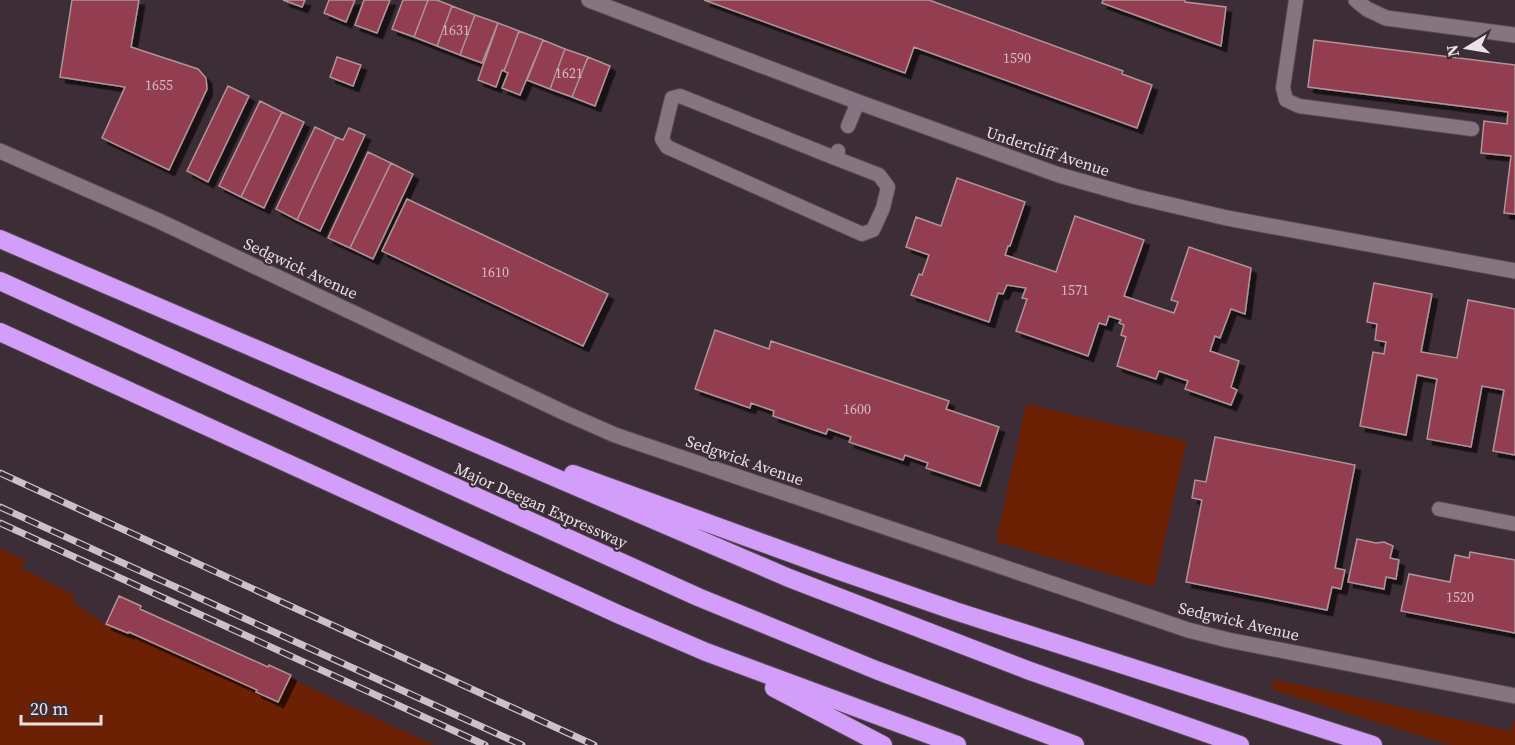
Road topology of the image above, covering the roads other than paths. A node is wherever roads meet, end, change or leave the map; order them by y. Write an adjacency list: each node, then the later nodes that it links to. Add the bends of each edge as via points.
1 (589, 0): 5 (main road, Undercliff Avenue)
2 (1296, 0): 7 (lane, via 1283,88 1286,100 1299,106)
3 (1356, 0): 4 (main road, via 1386,18)
4 (1515, 35)
5 (858, 102): 6 (lane); 11 (main road, Undercliff Avenue, via 1028,165 1137,197 1271,227)
6 (848, 126)
7 (1472, 129)
8 (0, 151): 18 (main road, Sedgwick Avenue, via 159,221 615,435 1197,632)
9 (837, 155): 9 (lane, via 879,175 888,187 873,230 862,234 667,147 662,139 672,98 680,96)
10 (0, 239): 14 (highway)
11 (1515, 271)
12 (0, 280): 21 (highway, Major Deegan Expressway, via 698,597 865,666)
13 (0, 332): 17 (highway)
14 (382, 404): 22 (highway, via 850,602); 23 (highway, via 837,570)
15 (1439, 509): 16 (lane)
16 (1515, 524)
17 (706, 652): 19 (highway); 20 (highway)
18 (1515, 696)
19 (883, 745)
20 (957, 745)
21 (1075, 745)
22 (1240, 745)
23 (1373, 745)

